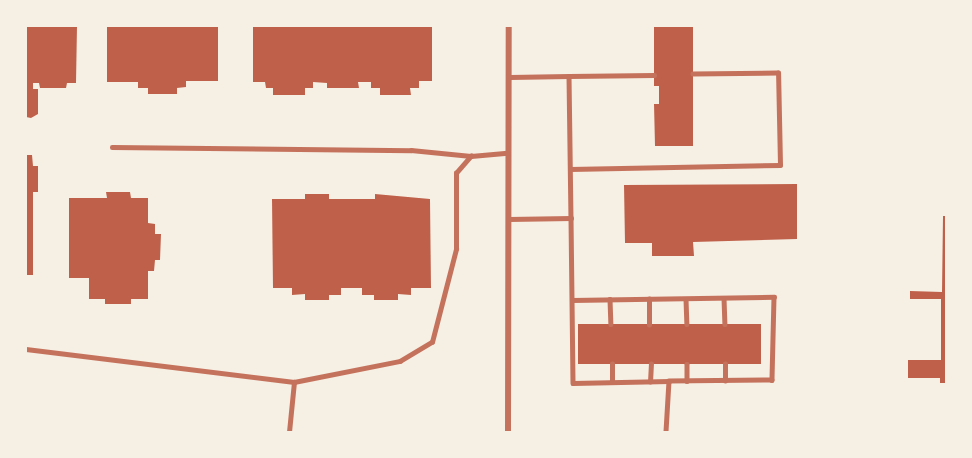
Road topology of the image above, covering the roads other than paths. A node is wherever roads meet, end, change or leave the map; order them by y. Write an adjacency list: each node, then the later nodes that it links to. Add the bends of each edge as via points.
1 (509, 26): 5 (street)
2 (693, 74): 9 (lane, via 778,73 780,165)
3 (654, 75): 4 (lane)
4 (569, 76): 5 (lane); 9 (lane)
5 (510, 77): 7 (street)
6 (112, 147): 8 (lane, via 411,150)
7 (507, 153): 8 (lane); 11 (street)
8 (471, 156): 29 (lane, via 456,173 456,249 432,342 400,362)
9 (570, 169): 10 (lane)
10 (571, 218): 11 (lane); 16 (lane)
11 (508, 219): 33 (street)
12 (686, 298): 13 (lane); 15 (lane); 18 (lane)
13 (724, 298): 19 (lane); 28 (lane, via 774,297 772,380)
14 (610, 299): 15 (lane); 16 (lane); 17 (lane)
15 (649, 299): 20 (lane)
16 (572, 300): 30 (lane, via 573,383)
17 (611, 324)
18 (687, 324)
19 (725, 324)
20 (649, 325)
21 (26, 349): 29 (lane)
22 (612, 364): 30 (lane)
23 (651, 364): 31 (lane)
24 (687, 364): 27 (lane)
25 (725, 364): 28 (lane)
26 (669, 381): 27 (lane); 31 (lane); 34 (lane)
27 (687, 381): 28 (lane)
28 (725, 381)
29 (294, 382): 32 (lane)
30 (612, 382): 31 (lane)
31 (650, 382)
32 (289, 432)
33 (508, 432)
34 (666, 432)

